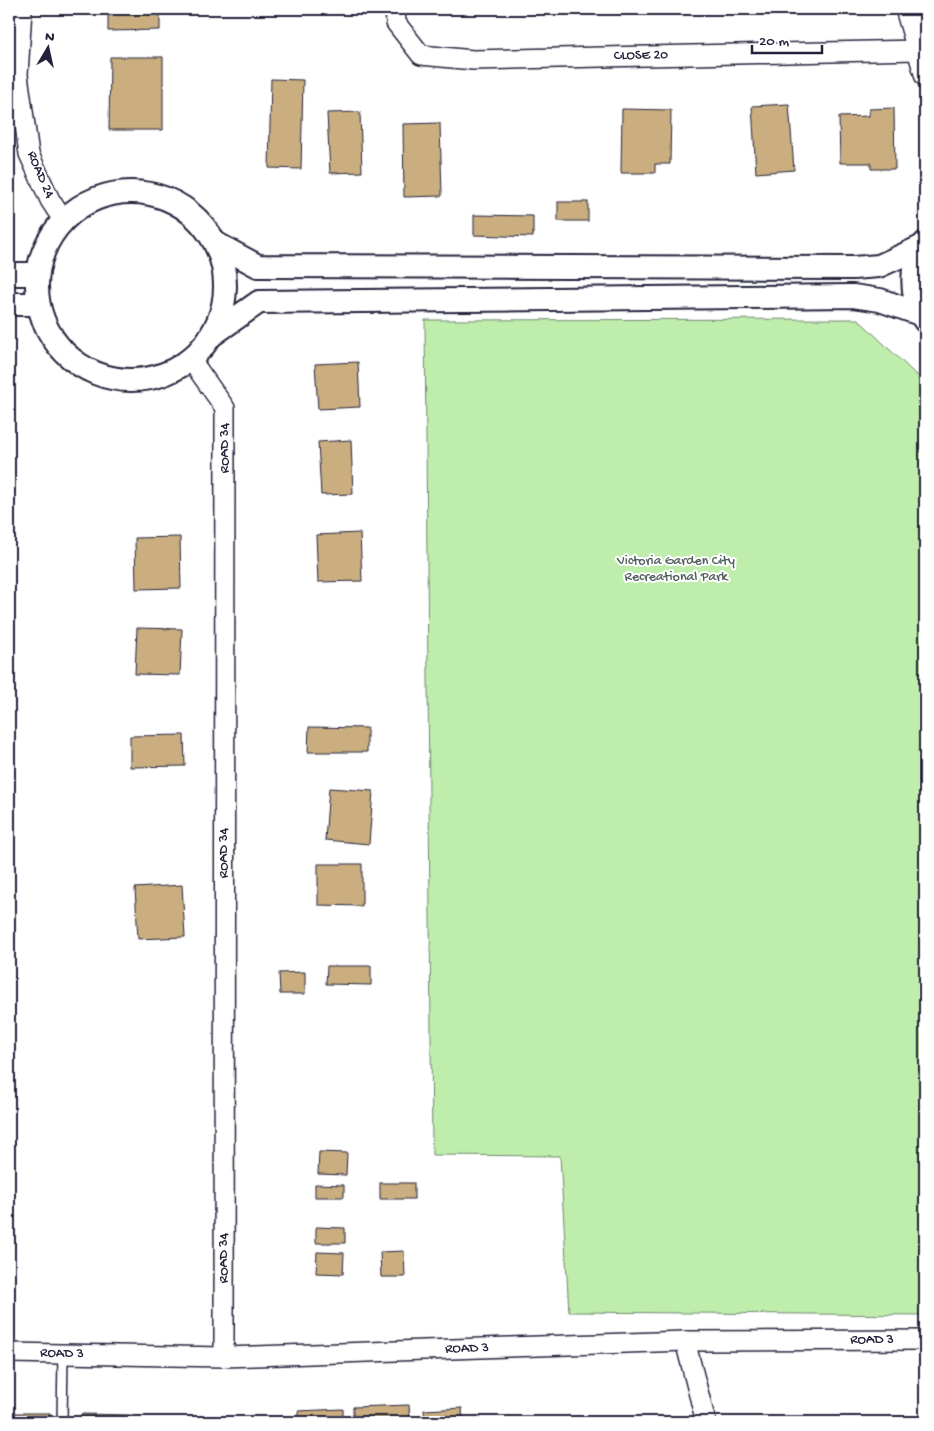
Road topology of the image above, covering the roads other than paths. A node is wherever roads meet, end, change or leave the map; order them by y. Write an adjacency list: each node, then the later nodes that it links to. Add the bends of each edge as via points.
1 (22, 9): 6 (street, ROAD 24, via 18,75 29,154)
2 (395, 9): 4 (street, CLOSE 20, via 396,23 421,55 473,60)
3 (905, 9): 4 (street)
4 (917, 50): 5 (street)
5 (925, 77)
6 (63, 220): 7 (street, via 87,202 116,192 146,192 175,202 200,220); 10 (street, via 46,245)
7 (217, 244): 8 (street, via 258,266 853,268 878,266); 14 (street, via 226,273 225,306)
8 (924, 245): 13 (street, via 914,268 913,292)
9 (9, 274): 10 (street)
10 (37, 274): 12 (street)
11 (9, 304): 12 (street)
12 (38, 304): 15 (street, via 50,334 71,359 99,374 131,380 163,375)
13 (923, 318): 14 (street, via 880,300 853,296 259,302)
14 (212, 335): 15 (street)
15 (191, 360): 20 (street, ROAD 34, via 225,408)
16 (925, 1340): 17 (street, ROAD 3)
17 (685, 1341): 20 (street, ROAD 3); 22 (street)
18 (9, 1353): 19 (street, ROAD 3)
19 (63, 1354): 20 (street, ROAD 3); 21 (lane)
20 (224, 1357)
21 (62, 1422)
22 (706, 1422)

